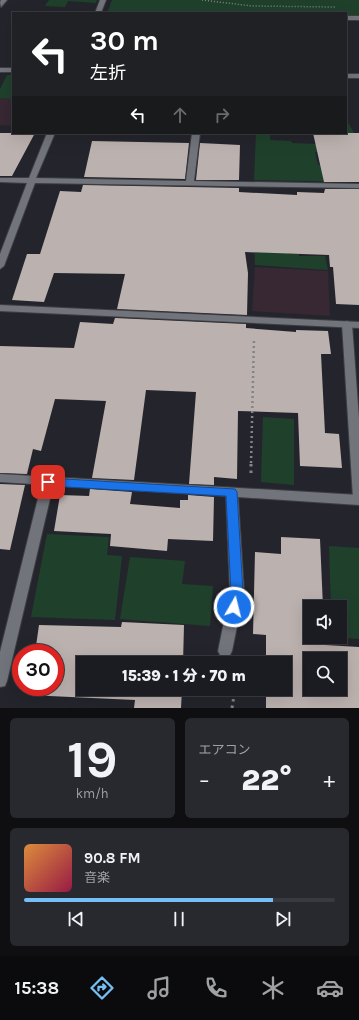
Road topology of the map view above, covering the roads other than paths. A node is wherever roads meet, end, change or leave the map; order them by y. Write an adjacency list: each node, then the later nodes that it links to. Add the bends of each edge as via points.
1 (103, 0): 2 (street)
2 (98, 12)
3 (347, 18): 4 (street)
4 (359, 18)
5 (0, 70): 6 (street)
6 (12, 70)
7 (347, 76): 8 (street)
8 (359, 76)
9 (51, 134): 12 (street)
10 (196, 134): 13 (street)
11 (0, 180): 12 (street)
12 (30, 182): 13 (street); 15 (street)
13 (190, 184): 14 (street)
14 (359, 186)
15 (0, 266)
16 (0, 308): 17 (street)
17 (347, 324): 18 (street); 22 (street)
18 (359, 325)
19 (0, 478): 20 (street)
20 (48, 482): 21 (street); 24 (street)
21 (232, 492): 22 (street); 23 (street, via 237,592)
22 (359, 499)
23 (225, 651)
24 (0, 681)

